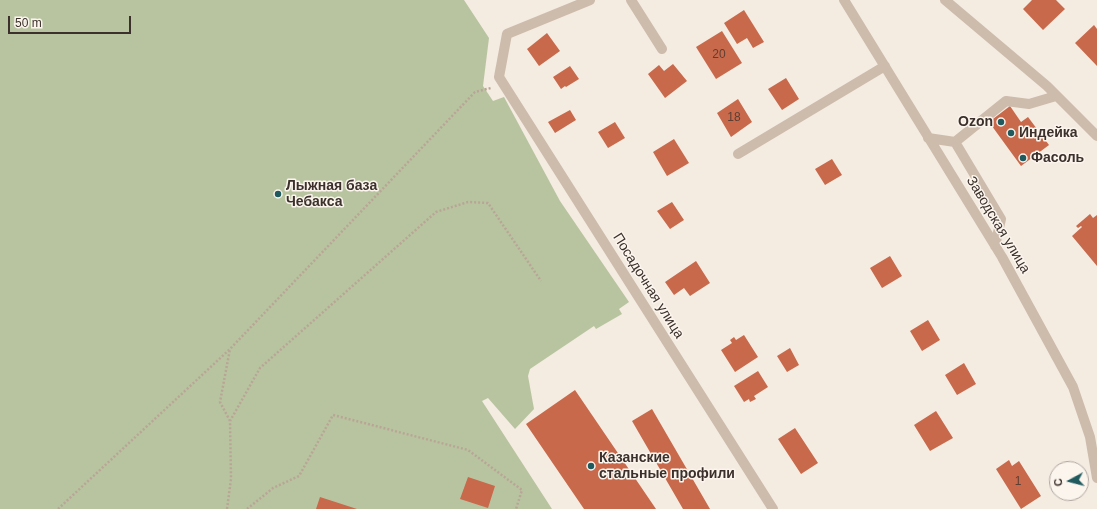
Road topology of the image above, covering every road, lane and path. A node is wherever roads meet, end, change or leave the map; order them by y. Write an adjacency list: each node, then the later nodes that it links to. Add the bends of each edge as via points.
1 (590, 0): 7 (street, via 507,34)
2 (631, 0): 5 (street)
3 (844, 0): 6 (street, Заводская улица)
4 (945, 0): 8 (street)
5 (662, 50)
6 (885, 66): 10 (street, Заводская улица); 12 (street)
7 (502, 81): 15 (path, via 475,92); 22 (street, Посадочная улица)
8 (1056, 96): 9 (street); 11 (street, via 1029,104 1006,101)
9 (1097, 136)
10 (928, 138): 11 (street); 13 (street, Заводская улица)
11 (955, 142): 13 (street, via 1001,219)
12 (738, 154)
13 (995, 246): 17 (street, Заводская улица, via 1073,387 1090,437)
14 (542, 281): 16 (path, via 488,203 468,202 436,212 260,368)
15 (230, 349): 16 (path, via 220,402); 18 (path)
16 (230, 421): 19 (path, via 231,479)
17 (1097, 478)
18 (58, 509)
19 (227, 509)
20 (247, 509): 21 (path, via 274,488 299,476 334,415 468,450 522,490)
21 (516, 509)
22 (773, 509)

